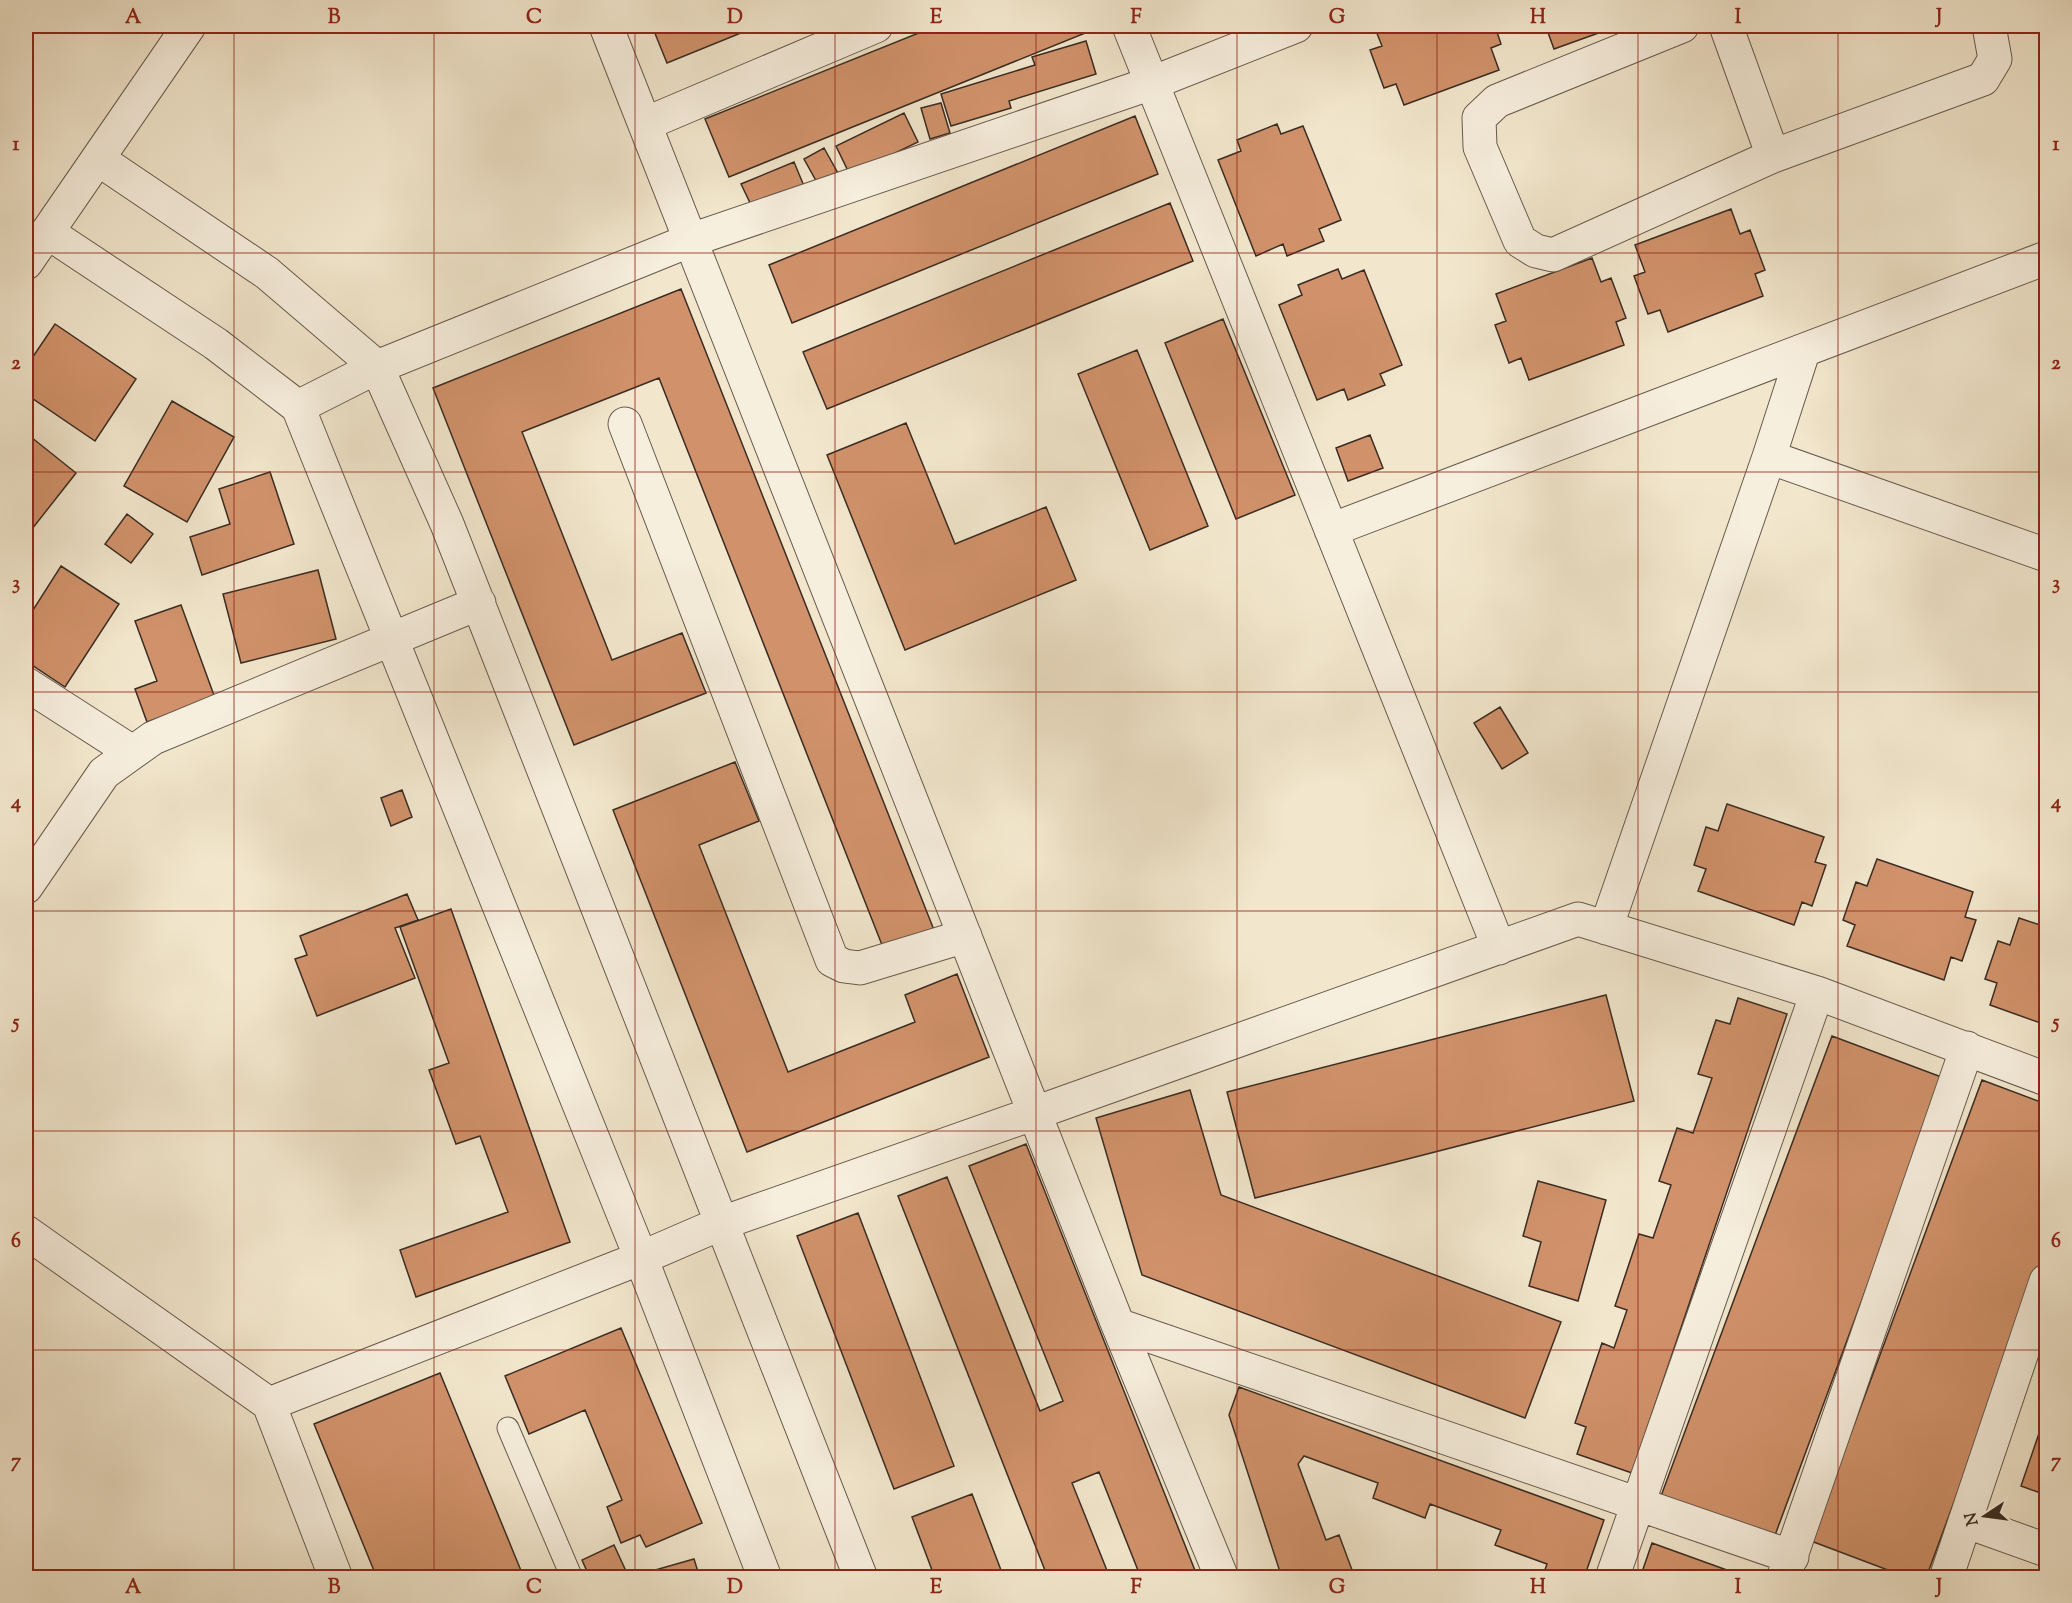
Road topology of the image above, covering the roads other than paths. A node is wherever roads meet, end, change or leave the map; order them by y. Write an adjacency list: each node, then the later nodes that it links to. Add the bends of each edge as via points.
1 (189, 26): 12 (street)
2 (606, 26): 10 (street)
3 (876, 26): 10 (street)
4 (1129, 26): 9 (street)
5 (1296, 26): 9 (street)
6 (1682, 26): 11 (street, via 1497,101 1479,118 1480,147 1520,241 1553,255)
7 (1726, 26): 11 (street)
8 (1989, 26): 11 (street, via 1995,59 1983,79)
9 (1152, 83): 14 (street); 22 (street)
10 (645, 124): 14 (street)
11 (1773, 156)
12 (98, 159): 13 (street); 18 (street, via 267,273)
13 (47, 232): 16 (street); 19 (street, via 216,344)
14 (691, 240): 18 (street); 30 (street)
15 (2046, 258): 17 (street)
16 (26, 263)
17 (1803, 352): 21 (street); 22 (street)
18 (377, 367): 19 (street); 24 (street)
19 (298, 407): 25 (street)
20 (625, 424): 30 (street, via 832,960 860,968)
21 (1769, 457): 23 (street); 29 (street)
22 (1331, 530): 31 (street)
23 (2046, 555)
24 (479, 603): 25 (street); 36 (street)
25 (392, 640): 27 (street, via 153,738); 38 (street)
26 (26, 684): 27 (street)
27 (132, 753): 28 (street, via 104,773)
28 (26, 887)
29 (1606, 928): 31 (street, via 1578,919); 32 (street)
30 (965, 936): 35 (street)
31 (1499, 948): 35 (street)
32 (1817, 993): 33 (street); 43 (street)
33 (1967, 1048): 34 (street); 46 (street)
34 (2046, 1078)
35 (1035, 1113): 36 (street); 40 (street)
36 (722, 1223): 38 (street); 50 (street)
37 (26, 1232): 41 (street)
38 (640, 1258): 41 (street); 49 (street)
39 (2046, 1281): 44 (street)
40 (1118, 1325): 43 (street); 51 (street)
41 (269, 1404): 47 (street)
42 (508, 1428): 48 (lane)
43 (1637, 1505): 46 (street); 52 (street)
44 (1965, 1521): 45 (street); 53 (street)
45 (2046, 1550)
46 (1788, 1567)
47 (336, 1578)
48 (572, 1578)
49 (765, 1578)
50 (861, 1578)
51 (1222, 1578)
52 (1612, 1578)
53 (1946, 1578)

